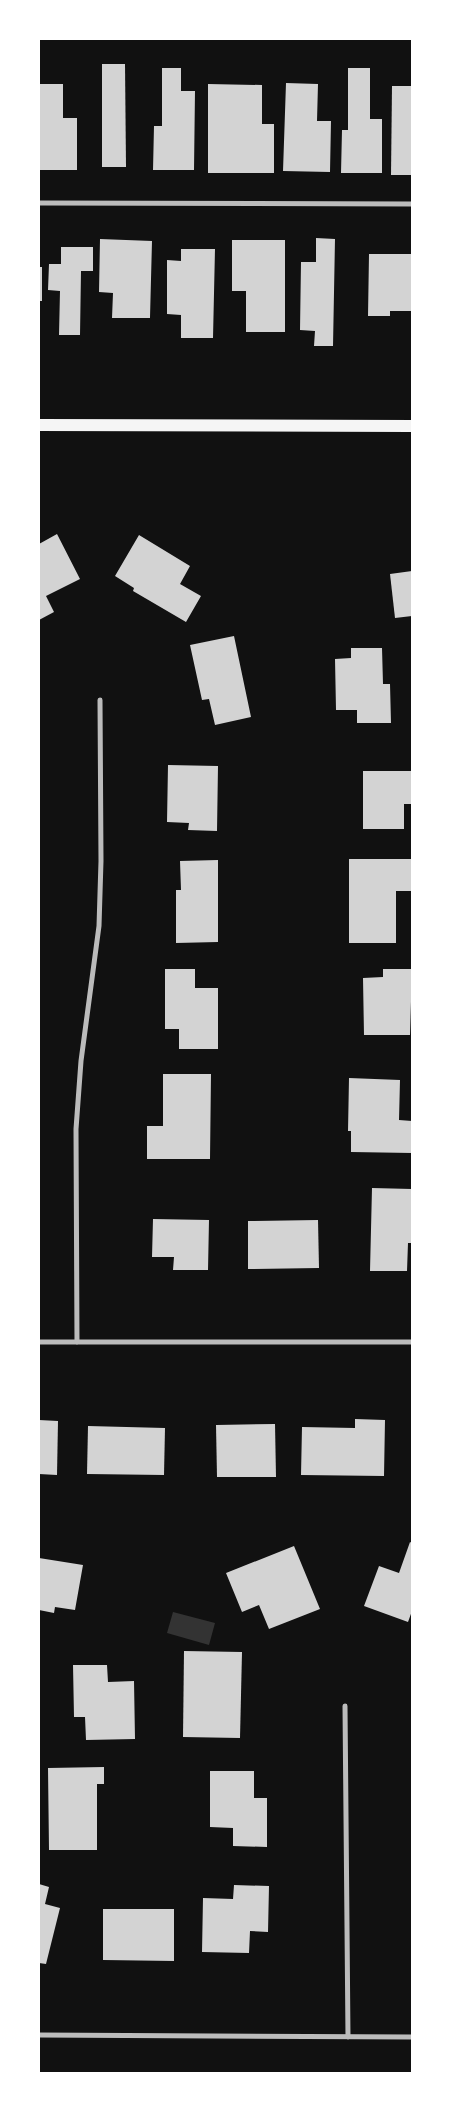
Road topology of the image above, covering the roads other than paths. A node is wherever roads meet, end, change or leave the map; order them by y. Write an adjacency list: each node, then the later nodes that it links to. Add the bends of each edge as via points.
1 (39, 203): 2 (street)
2 (412, 204)
3 (39, 425): 4 (main road)
4 (412, 426)
5 (100, 700): 7 (street, via 99,926 81,1061 76,1129)
6 (39, 1342): 7 (street)
7 (77, 1342): 8 (street)
8 (412, 1342)
9 (345, 1706): 11 (street)
10 (39, 2035): 11 (street)
11 (348, 2037): 12 (street)
12 (412, 2037)

